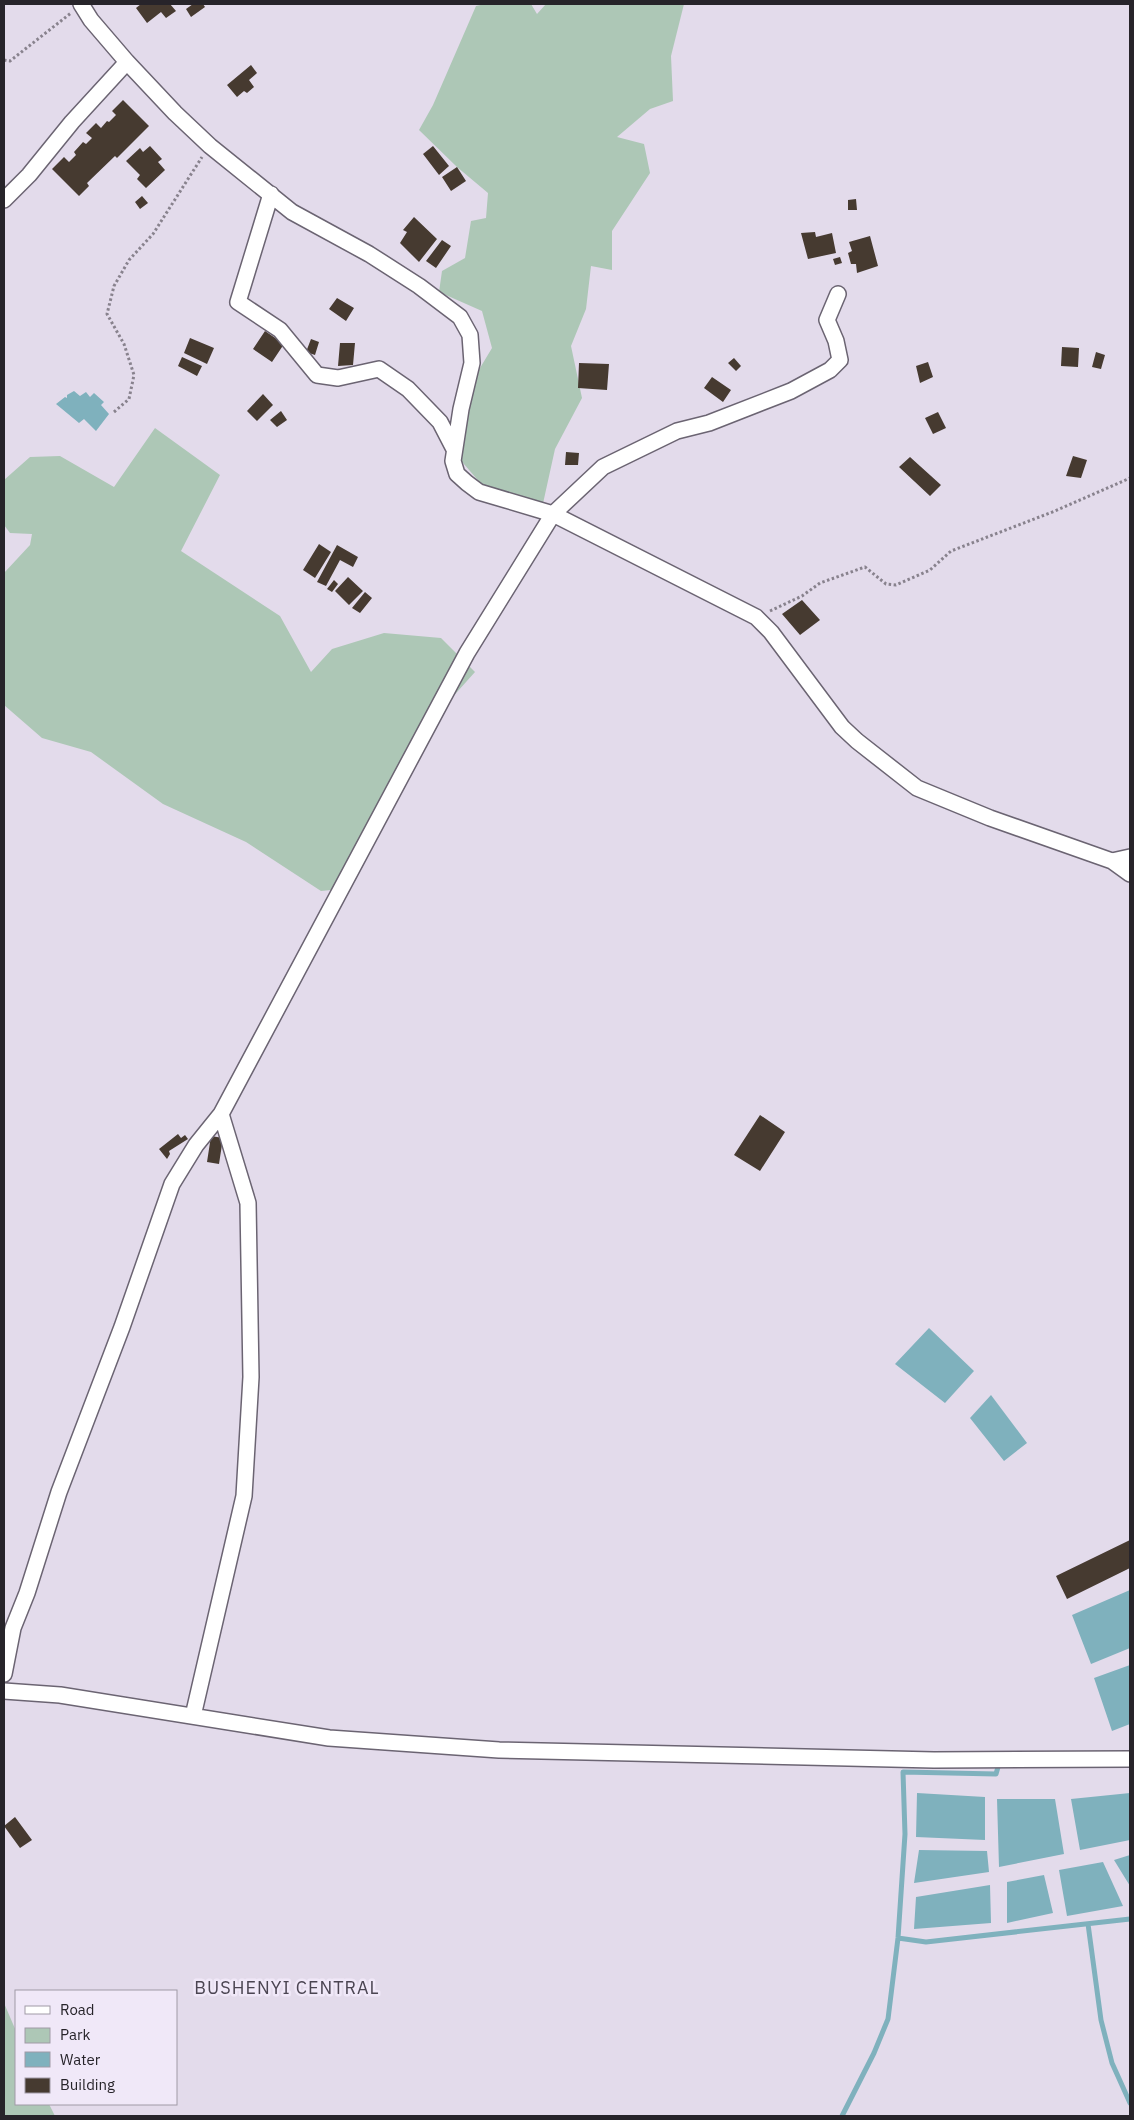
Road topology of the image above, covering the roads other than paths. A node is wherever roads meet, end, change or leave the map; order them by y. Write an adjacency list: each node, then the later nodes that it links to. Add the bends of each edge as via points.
1 (82, 4): 2 (street, via 91,20)
2 (127, 62): 3 (street, via 210,146); 4 (street)
3 (271, 194): 6 (street, via 292,212 369,254 460,317 470,335 472,363); 6 (street, via 238,302 280,330 317,375 338,378 379,369 408,389 440,422)
4 (4, 200)
5 (838, 294): 7 (street, via 827,320 840,360 830,370 792,391 709,423 677,431 603,467)
6 (454, 449): 7 (street, via 453,462 457,474 479,492)
7 (552, 514): 9 (street, via 756,617 771,632 842,727 918,788 990,818); 11 (street, via 467,653)
8 (1130, 856): 9 (street)
9 (1112, 861): 10 (street)
10 (1130, 874)
11 (221, 1114): 12 (street, via 196,1145 172,1184 59,1492 13,1628); 14 (street, via 248,1203 251,1377 244,1496)
12 (4, 1674)
13 (4, 1692): 14 (street, via 60,1695)
14 (193, 1716): 15 (street, via 329,1738 499,1750 934,1760)
15 (1130, 1759)

